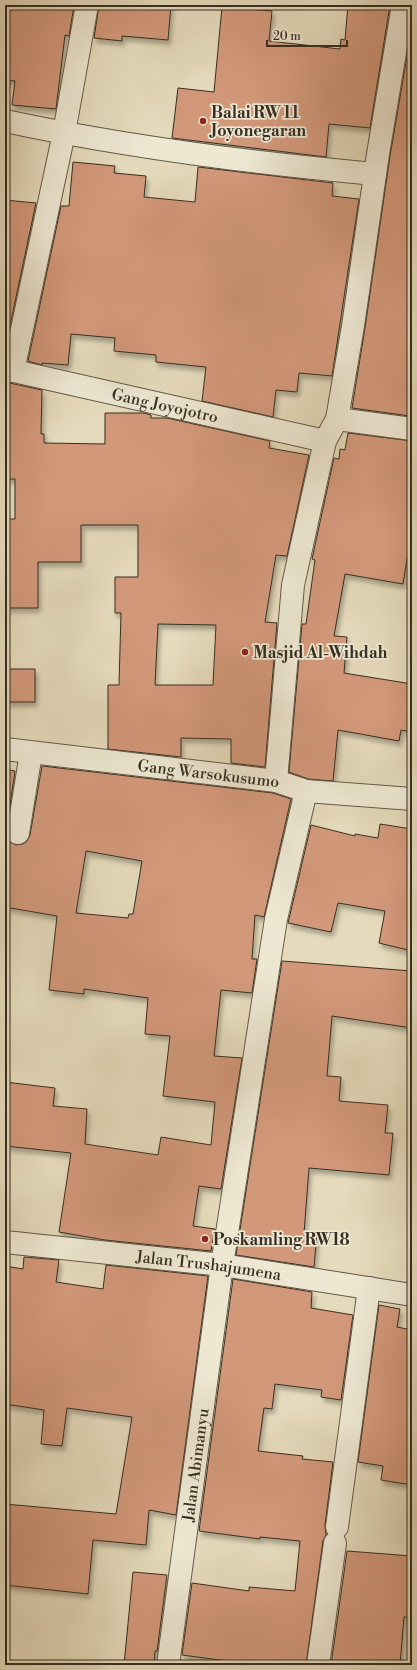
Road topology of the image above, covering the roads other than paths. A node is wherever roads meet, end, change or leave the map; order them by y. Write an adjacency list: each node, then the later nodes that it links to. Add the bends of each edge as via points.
1 (87, 5): 4 (street)
2 (406, 10): 5 (street)
3 (5, 121): 4 (street)
4 (64, 133): 5 (street, via 280,165); 6 (street)
5 (375, 174): 7 (street)
6 (9, 370): 9 (street, Gang Joyojotro)
7 (337, 419): 8 (street); 9 (street)
8 (412, 429)
9 (325, 441): 12 (street, via 293,585)
10 (5, 749): 11 (street, Gang Warsokusumo)
11 (31, 753): 12 (street, Gang Warsokusumo); 15 (street)
12 (276, 781): 13 (street, Gang Warsokusumo)
13 (306, 791): 14 (street, Gang Warsokusumo); 17 (street, Jalan Abimanyu, via 276,919)
14 (412, 799)
15 (18, 833)
16 (5, 1242): 17 (street, Jalan Trushajumena)
17 (222, 1265): 18 (street, Jalan Trushajumena); 20 (street, Jalan Abimanyu)
18 (369, 1288): 19 (street, Jalan Trushajumena); 21 (street)
19 (412, 1295)
20 (168, 1665)
21 (318, 1665)

